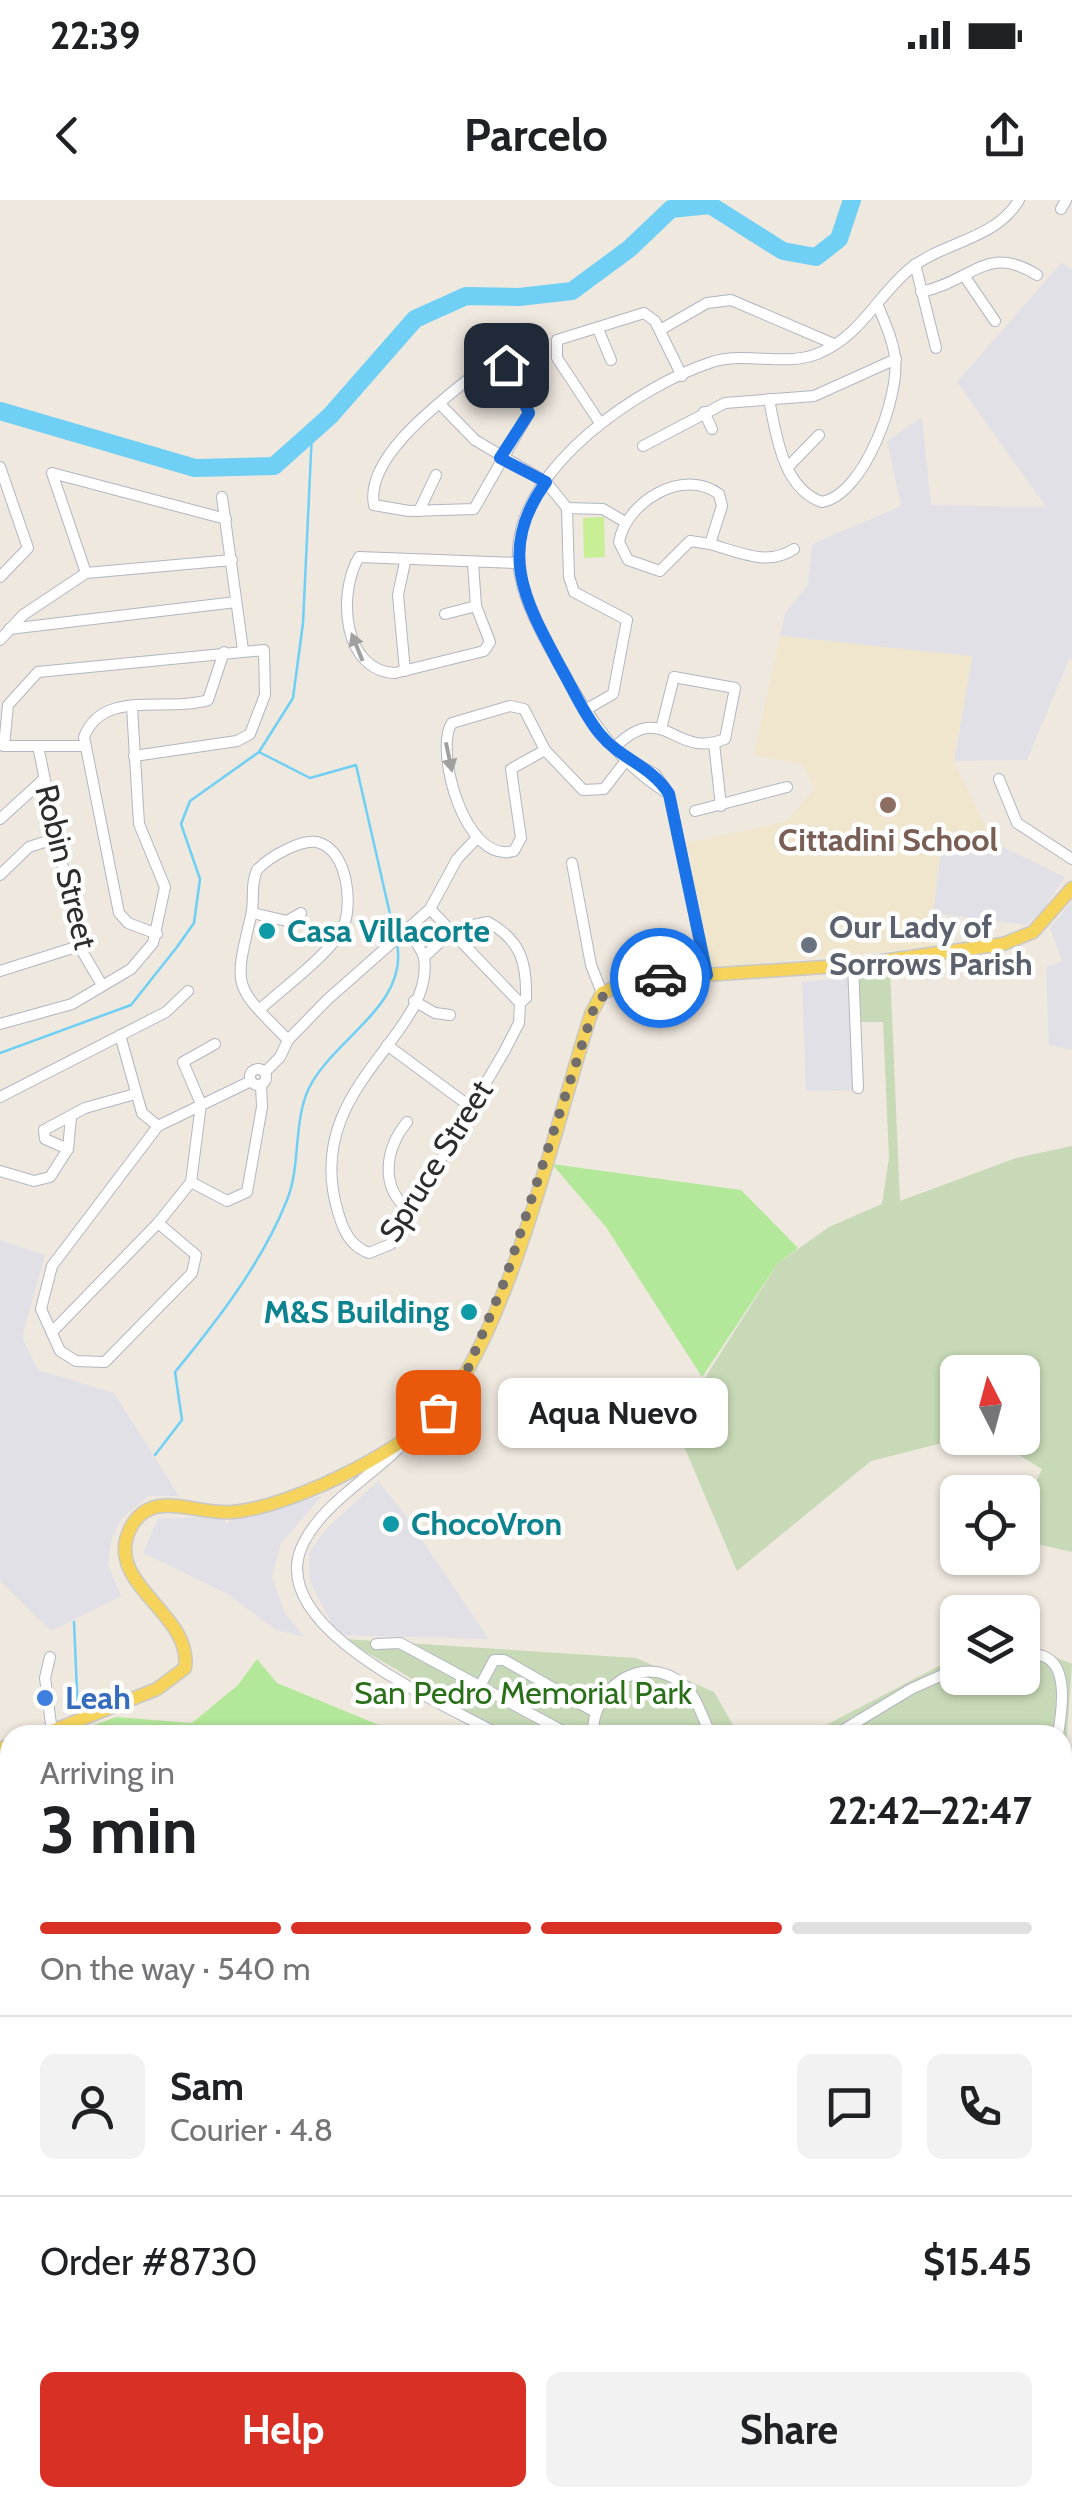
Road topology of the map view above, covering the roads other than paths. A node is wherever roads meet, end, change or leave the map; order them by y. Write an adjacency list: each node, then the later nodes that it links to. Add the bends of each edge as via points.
1 (1019, 200): 2 (street, via 990,228)
2 (916, 264): 5 (street); 6 (street)
3 (1037, 275): 4 (street, via 1006,259)
4 (965, 277): 5 (street); 7 (street)
5 (921, 292): 11 (street)
6 (878, 306): 10 (street); 12 (street)
7 (995, 321)
8 (598, 328): 9 (street, via 638,313); 13 (street); 18 (street, via 554,345 567,377)
9 (660, 330): 10 (street, via 707,303 730,300); 14 (street)
10 (834, 344): 14 (street, via 801,358 715,361)
11 (936, 348)
12 (896, 359): 15 (street, via 828,392); 24 (street, via 881,426 847,491 822,502 808,497)
13 (611, 360)
14 (682, 376): 18 (street)
15 (769, 399): 17 (street); 24 (street)
16 (440, 404): 22 (street); 22 (street, via 486,365 503,362 529,413); 29 (street, via 390,449 372,496 378,507)
17 (704, 412): 19 (street); 21 (street)
18 (600, 423): 26 (street)
19 (712, 430)
20 (819, 435): 24 (street)
21 (643, 446)
22 (500, 458): 26 (street); 29 (street, via 474,509)
23 (0, 467): 39 (street, via 28,548)
24 (788, 467)
25 (436, 476): 29 (street)
26 (546, 482): 28 (street); 37 (street, via 522,530)
27 (222, 496): 30 (street)
28 (567, 508): 31 (street, via 602,509); 50 (street, via 574,592 628,625 613,694)
29 (419, 511)
30 (226, 519): 34 (street); 38 (street, via 52,473)
31 (625, 522): 32 (street, via 623,554 652,571 666,568 690,541); 32 (street, via 669,485 713,489 722,506)
32 (710, 544): 33 (street, via 764,560)
33 (794, 549)
34 (232, 560): 38 (street); 40 (street)
35 (405, 562): 36 (street); 47 (street, via 398,596); 47 (street, one-way to 35, via 380,672 357,656 349,624 359,557)
36 (473, 563): 37 (street); 41 (street)
37 (518, 563): 50 (street, via 538,626)
38 (86, 572): 43 (street)
39 (0, 576)
40 (236, 602): 43 (street); 45 (street)
41 (476, 606): 42 (street); 47 (street, via 488,647)
42 (446, 614)
43 (8, 630): 44 (street)
44 (0, 640)
45 (243, 650): 46 (street); 58 (street, via 264,650 265,695 250,734)
46 (224, 652): 48 (street, via 38,672); 49 (street, via 208,700)
47 (405, 671)
48 (4, 704): 56 (street)
49 (132, 707): 54 (street, via 100,712); 58 (street)
50 (585, 710): 55 (street)
51 (662, 726): 52 (street, via 681,740); 52 (street, via 674,678 735,688 730,734); 55 (street, via 643,725)
52 (714, 742): 63 (street)
53 (38, 746): 54 (street); 56 (street); 61 (street, Robin Street)
54 (83, 746): 76 (street, via 120,913)
55 (615, 747): 59 (street)
56 (2, 748)
57 (545, 750): 59 (street, via 574,784 593,792 604,789); 67 (street, via 512,769 518,847 503,854); 67 (street, one-way to 67, via 524,709 516,706 459,718 448,728 461,812)
58 (134, 756): 76 (street, via 138,824 164,878)
59 (629, 760): 82 (street, via 655,774 669,794)
60 (1000, 778): 68 (street, via 1016,822)
61 (44, 779): 65 (street); 66 (street, Robin Street)
62 (787, 788): 63 (street)
63 (721, 806): 64 (street)
64 (695, 811)
65 (0, 818)
66 (57, 838): 70 (street, via 28,847); 78 (street, Robin Street)
67 (476, 839): 72 (street)
68 (1072, 859)
69 (572, 863): 85 (street)
70 (0, 875)
71 (1072, 888): 80 (main road, via 1046,920 1016,940)
72 (430, 909): 75 (street); 77 (street)
73 (300, 912): 74 (street, via 287,921)
74 (252, 913): 88 (street, via 238,966 243,990); 88 (street, via 253,879 264,863 312,842 332,852 348,886 343,928)
75 (454, 928): 79 (street); 87 (street); 87 (street, Spruce Street, via 488,922 512,936 524,958 526,998)
76 (156, 934): 83 (street, via 140,961)
77 (405, 934): 79 (street); 92 (street)
78 (79, 946): 81 (street); 83 (street, Robin Street)
79 (424, 956): 86 (street, Spruce Street)
80 (853, 965): 82 (main road); 96 (street)
81 (0, 971)
82 (707, 975): 85 (main road, via 632,980)
83 (102, 985): 90 (street, via 64,1008)
84 (188, 991): 91 (street, via 166,1012)
85 (602, 993): 110 (main road, via 470,1366 449,1399)
86 (414, 1001): 89 (street); 94 (street, Spruce Street)
87 (520, 1002): 100 (street, Spruce Street, via 519,1023)
88 (259, 1010): 92 (street)
89 (450, 1015)
90 (0, 1024)
91 (120, 1034): 97 (street); 98 (street)
92 (288, 1040): 95 (street, via 265,1072 252,1071)
93 (215, 1044): 99 (street, via 184,1062)
94 (387, 1045): 100 (street); 107 (street, Spruce Street, via 341,1117 331,1180 342,1224 356,1248 368,1253 390,1244)
95 (256, 1083): 99 (street); 106 (street, via 262,1107 247,1192 227,1200)
96 (858, 1088)
97 (134, 1094): 101 (street); 103 (street)
98 (0, 1096)
99 (202, 1104): 103 (street); 106 (street)
100 (472, 1108): 107 (street, Spruce Street)
101 (71, 1117): 104 (street); 104 (street, via 43,1135)
102 (407, 1122): 107 (street, via 393,1143 388,1174 395,1197)
103 (158, 1126): 109 (street, via 52,1266 41,1305)
104 (68, 1149): 105 (street, via 42,1181)
105 (0, 1171)
106 (191, 1182): 108 (street)
107 (410, 1211)
108 (158, 1224): 109 (street); 109 (street, via 196,1255 196,1267 125,1342 105,1362 86,1363 60,1351)
109 (52, 1332)
110 (403, 1444): 118 (main road, via 256,1508 221,1513 165,1504 141,1513 126,1537 128,1568 176,1626 184,1668 157,1689); 119 (street, via 311,1530 299,1554 297,1582 308,1609 336,1639)
111 (376, 1644): 115 (street, via 400,1643)
112 (1040, 1656): 124 (street, via 1058,1664 1064,1689)
113 (50, 1657): 117 (street)
114 (940, 1676): 123 (street)
115 (478, 1688): 116 (street, via 494,1660 504,1660); 120 (street)
116 (595, 1712): 121 (street); 122 (street, via 618,1681 658,1673 687,1688)
117 (47, 1725)
118 (68, 1725)
119 (483, 1725)
120 (550, 1725)
121 (594, 1725)
122 (706, 1725)
123 (852, 1725)
124 (1059, 1725)

